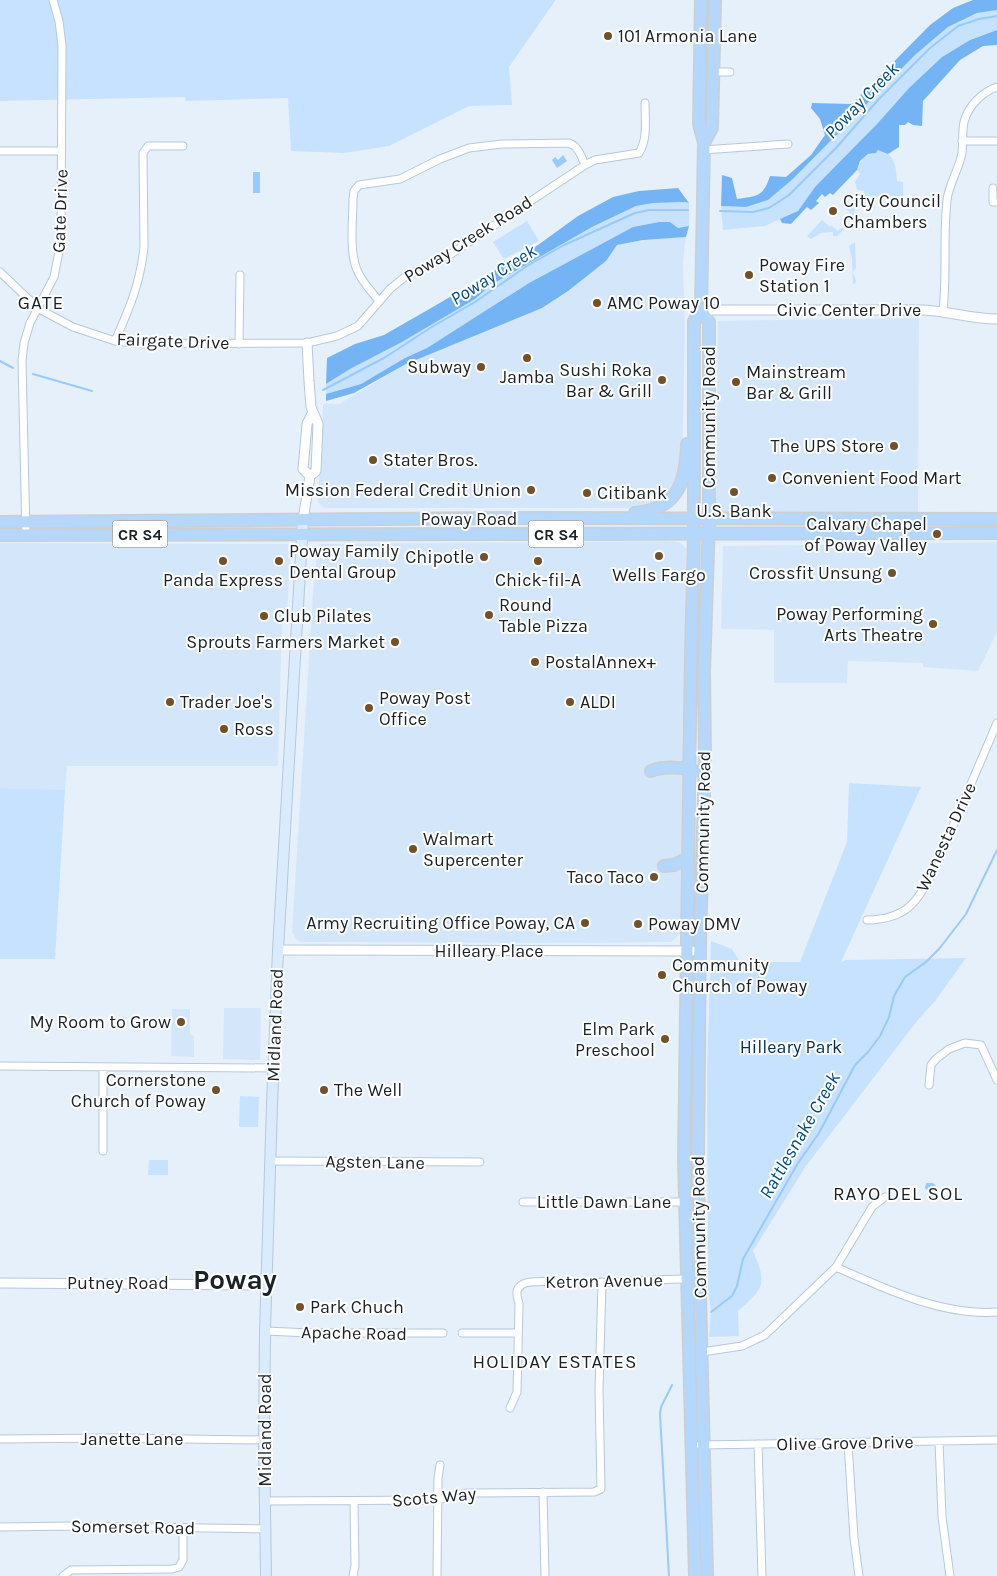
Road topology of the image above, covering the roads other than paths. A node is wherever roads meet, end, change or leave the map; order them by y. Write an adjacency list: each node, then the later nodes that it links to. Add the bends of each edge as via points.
1 (53, 0): 16 (street, Gate Drive, via 62,46)
2 (701, 0): 4 (main road, Community Road)
3 (716, 0): 5 (main road, Community Road)
4 (700, 71): 7 (main road); 14 (main road, Community Road, via 700,124)
5 (714, 72): 6 (street); 7 (main road, Community Road)
6 (730, 72)
7 (713, 84): 14 (main road, Community Road, via 712,128)
8 (997, 87): 10 (street, via 982,95 970,108)
9 (645, 103): 17 (street, Poway Creek Road, via 645,140 640,153 596,160)
10 (962, 141): 11 (street); 25 (street, via 958,169 947,198)
11 (997, 141)
12 (788, 144): 14 (street)
13 (183, 146): 27 (street, via 148,146 143,153 143,260 136,294)
14 (704, 146): 24 (main road, Community Road)
15 (0, 151): 16 (street)
16 (61, 151): 23 (street, Gate Drive, via 61,241 54,277)
17 (585, 165): 22 (street, Poway Creek Road, via 451,254 406,276); 22 (street, via 578,150 569,144 483,145 440,159 400,179 359,185 353,199 353,257 356,269)
18 (993, 188): 19 (street)
19 (993, 203)
20 (0, 272): 23 (street, Fairgate Drive)
21 (240, 275): 29 (street)
22 (379, 301): 28 (street, Poway Creek Road, via 353,329)
23 (39, 309): 27 (street, Fairgate Drive, via 73,328); 45 (street, Gate Drive, via 30,323 22,361)
24 (701, 310): 25 (street, Civic Center Drive); 30 (main road, Community Road, via 694,321); 32 (main road, Community Road, via 709,322)
25 (943, 311): 26 (street, Civic Center Drive, via 970,318)
26 (997, 319)
27 (115, 341): 29 (street, Fairgate Drive)
28 (307, 343): 29 (street, Fairgate Drive); 42 (street, Midland Road, via 313,412 307,424 304,469 310,476)
29 (239, 344)
30 (694, 362): 31 (main road, Community Road); 32 (main road, via 701,376 701,396)
31 (693, 385): 35 (main road, via 689,397 685,472 678,490 655,509); 36 (main road, Community Road)
32 (709, 404): 37 (main road, Community Road)
33 (508, 518): 34 (main road, Poway Road / CR S4); 42 (main road, Poway Road / CR S4); 59 (main road, via 495,528 453,529)
34 (583, 518): 35 (main road, Poway Road / CR S4); 52 (main road, via 515,524)
35 (601, 518): 36 (main road, Poway Road / CR S4)
36 (694, 518): 37 (main road, Poway Road / CR S4); 53 (main road, Community Road)
37 (709, 518): 38 (main road, Poway Road / CR S4); 54 (main road, Community Road)
38 (896, 519): 39 (main road, Poway Road / CR S4); 55 (main road, via 874,525 829,527)
39 (968, 519): 40 (main road, Poway Road / CR S4); 47 (main road, via 963,527 923,527)
40 (997, 519)
41 (251, 520): 42 (main road, Poway Road / CR S4); 43 (main road, Poway Road / CR S4); 50 (main road, via 232,527 194,527)
42 (303, 520): 51 (main road, Midland Road)
43 (193, 521): 45 (main road, Poway Road / CR S4); 58 (main road, via 186,528 149,529)
44 (0, 522): 45 (main road, Poway Road / CR S4)
45 (26, 522): 57 (street, Gate Drive)
46 (997, 525): 48 (main road, via 975,525)
47 (907, 533): 48 (main road, Poway Road / CR S4); 55 (main road, Poway Road / CR S4)
48 (970, 533): 49 (main road, Poway Road / CR S4)
49 (997, 533)
50 (188, 534): 51 (main road, Poway Road / CR S4); 58 (main road, Poway Road / CR S4)
51 (302, 534): 59 (main road, Poway Road / CR S4); 71 (main road, Midland Road)
52 (506, 534): 53 (main road, Poway Road / CR S4); 59 (main road, Poway Road / CR S4)
53 (694, 534): 54 (main road, Poway Road / CR S4); 60 (main road, Community Road)
54 (709, 534): 55 (main road, Poway Road / CR S4); 62 (main road, Community Road)
55 (824, 534)
56 (0, 535): 57 (main road, Poway Road / CR S4)
57 (26, 535): 58 (main road, Poway Road / CR S4)
58 (130, 535)
59 (436, 535)
60 (691, 652): 61 (main road, Community Road); 62 (main road, via 698,656 699,686)
61 (690, 694): 64 (main road, via 695,712 696,743); 65 (main road, Community Road)
62 (704, 703): 64 (main road, Community Road)
63 (997, 723): 70 (street, Wanesta Drive, via 926,886 914,903 900,914 882,920)
64 (704, 747): 68 (main road, Community Road)
65 (689, 769): 66 (main road, Community Road); 66 (main road, via 651,771 681,778); 68 (main road, via 697,774 697,828)
66 (689, 786): 67 (main road, Community Road)
67 (688, 858): 69 (main road); 72 (main road, Community Road)
68 (702, 859): 73 (main road, Community Road)
69 (664, 866)
70 (867, 920)
71 (278, 950): 72 (street, Hilleary Place); 76 (main road, Midland Road)
72 (687, 951): 73 (street, Hilleary Place); 80 (main road, Community Road)
73 (700, 951): 86 (main road, Community Road)
74 (0, 1066): 75 (street)
75 (104, 1066): 76 (street); 79 (street)
76 (273, 1068): 81 (main road, Midland Road)
77 (997, 1080): 78 (street, via 982,1045 965,1043 936,1058 931,1065)
78 (929, 1085)
79 (103, 1151)
80 (684, 1159): 85 (main road, Community Road); 86 (main road, via 692,1160 693,1192)
81 (271, 1161): 82 (street, Agsten Lane); 92 (main road, Midland Road)
82 (480, 1162)
83 (885, 1197): 88 (street, via 872,1207)
84 (523, 1202): 85 (street, Little Dawn Lane)
85 (684, 1202): 87 (main road, via 692,1204 693,1240); 89 (main road, Community Road)
86 (698, 1202): 87 (main road, Community Road)
87 (699, 1256): 95 (main road, Community Road)
88 (836, 1267): 94 (street, via 932,1304 962,1312); 100 (street, via 764,1335 742,1346)
89 (687, 1279): 90 (street, Ketron Avenue); 93 (main road, Community Road); 95 (main road, via 693,1282)
90 (602, 1282): 97 (street, Ketron Avenue, via 522,1284 516,1294); 110 (street, Scots Way, via 601,1489 594,1492)
91 (0, 1283): 92 (street, Putney Road)
92 (266, 1285): 96 (main road, Midland Road)
93 (688, 1309): 100 (main road, via 694,1317 696,1346); 108 (main road, Community Road)
94 (997, 1312)
95 (701, 1323): 100 (main road, Community Road)
96 (265, 1331): 99 (street, Apache Road); 103 (main road, Midland Road)
97 (518, 1332): 98 (street); 101 (street, via 517,1392)
98 (462, 1333)
99 (443, 1334)
100 (702, 1352): 108 (main road, Community Road)
101 (510, 1408)
102 (0, 1440): 103 (street, Janette Lane)
103 (264, 1440): 112 (main road, Midland Road)
104 (997, 1440): 105 (street, Olive Grove Drive)
105 (939, 1441): 106 (street, Olive Grove Drive); 126 (street, via 942,1517)
106 (848, 1443): 107 (street, Olive Grove Drive); 125 (street)
107 (758, 1444): 108 (street, Olive Grove Drive); 124 (street)
108 (699, 1445): 122 (main road, Community Road); 123 (main road, Community Road)
109 (440, 1465): 111 (street)
110 (543, 1492): 111 (street, Scots Way, via 467,1493); 121 (street)
111 (437, 1500): 113 (street, Scots Way); 120 (street)
112 (265, 1502): 113 (street, Scots Way); 116 (main road, Midland Road)
113 (354, 1502): 119 (street)
114 (0, 1527): 115 (street, Somerset Road)
115 (183, 1528): 116 (street, Somerset Road); 117 (street, via 183,1560 179,1567 71,1570)
116 (266, 1529): 118 (main road, Midland Road)
117 (63, 1576)
118 (266, 1576)
119 (353, 1576)
120 (437, 1576)
121 (545, 1576)
122 (696, 1576)
123 (707, 1576)
124 (762, 1576)
125 (859, 1576)
126 (950, 1576)

